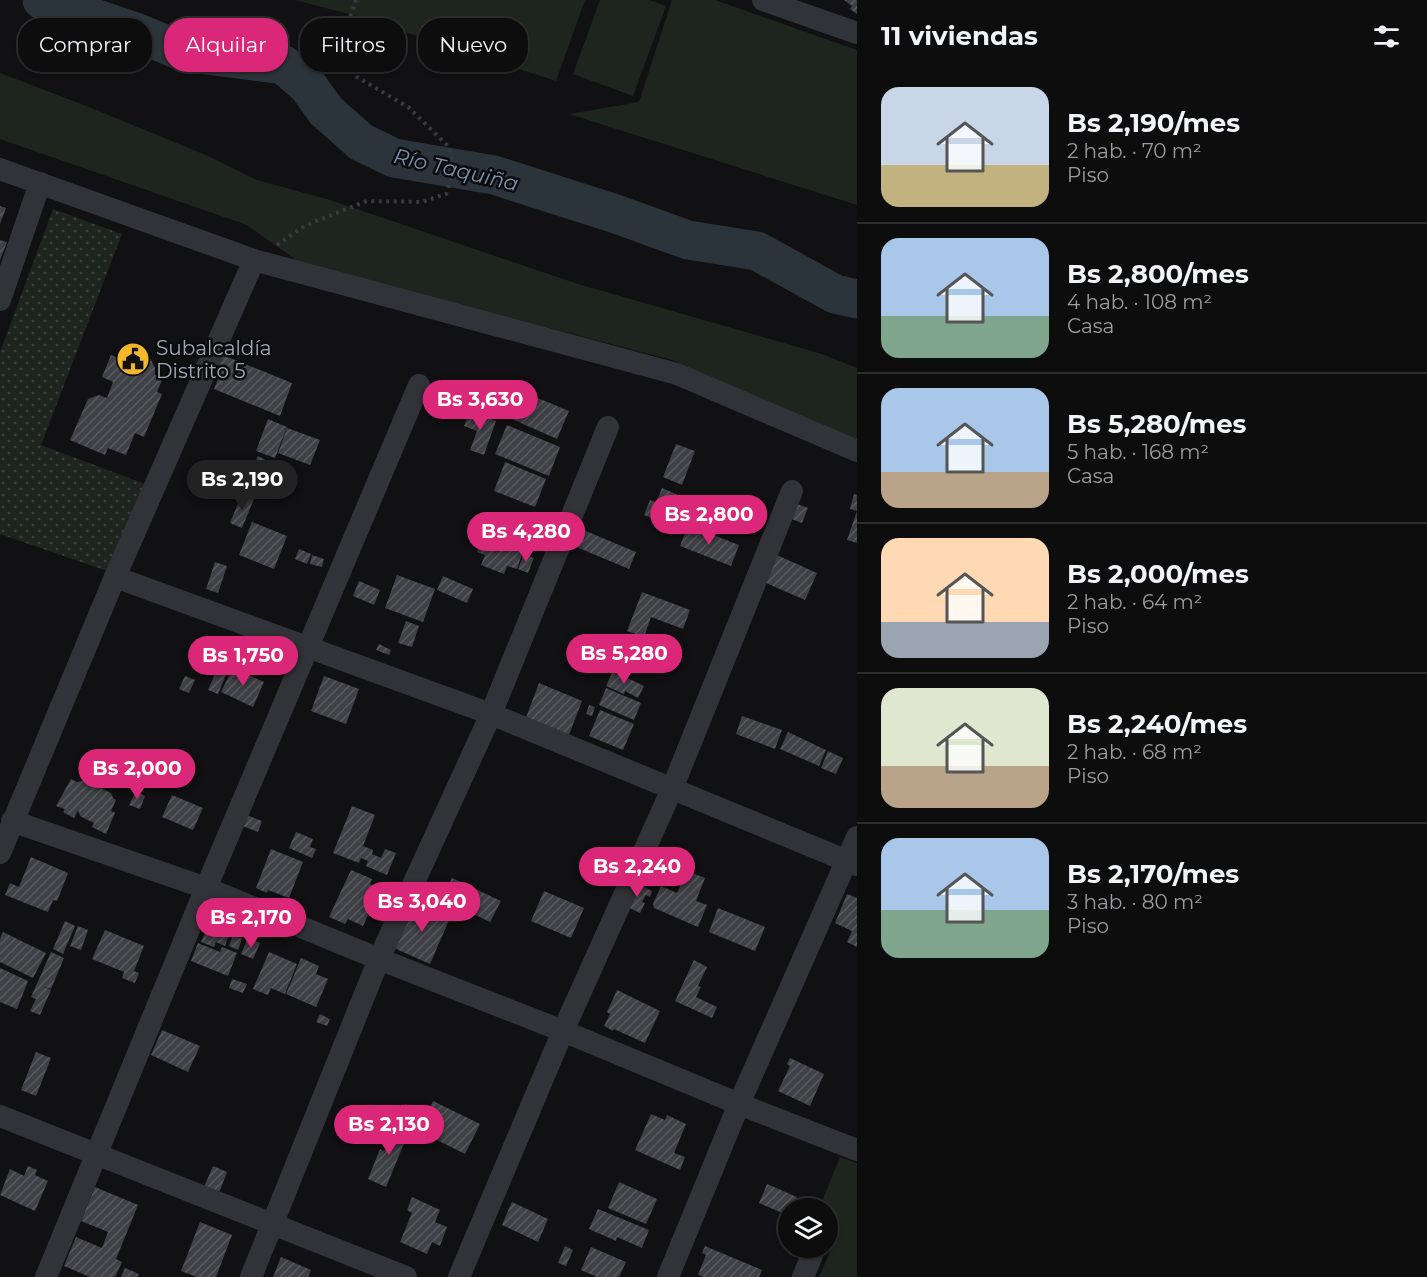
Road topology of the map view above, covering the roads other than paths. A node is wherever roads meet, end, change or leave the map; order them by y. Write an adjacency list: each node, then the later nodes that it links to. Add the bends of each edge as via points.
1 (763, 0): 2 (street)
2 (857, 33)
3 (0, 169): 4 (street)
4 (40, 183): 5 (street); 6 (street)
5 (254, 260): 9 (street, via 677,374); 11 (street)
6 (0, 300)
7 (419, 385): 12 (street)
8 (608, 428): 13 (street)
9 (857, 451)
10 (792, 491): 14 (street)
11 (115, 577): 12 (street); 15 (street)
12 (309, 647): 13 (street); 19 (street)
13 (491, 714): 14 (street); 20 (street)
14 (672, 789): 18 (street); 21 (street)
15 (12, 821): 17 (street); 19 (street)
16 (857, 837): 18 (street)
17 (0, 853)
18 (852, 863): 22 (street)
19 (206, 888): 20 (street); 25 (street)
20 (379, 959): 21 (street); 26 (street)
21 (563, 1031): 22 (street); 31 (street)
22 (739, 1104): 24 (street); 32 (street)
23 (0, 1116): 25 (street)
24 (857, 1150)
25 (96, 1154): 26 (street); 28 (street)
26 (272, 1224): 29 (street); 30 (street)
27 (811, 1258): 33 (street)
28 (46, 1277)
29 (251, 1277)
30 (406, 1277)
31 (459, 1277)
32 (668, 1277)
33 (803, 1277)

